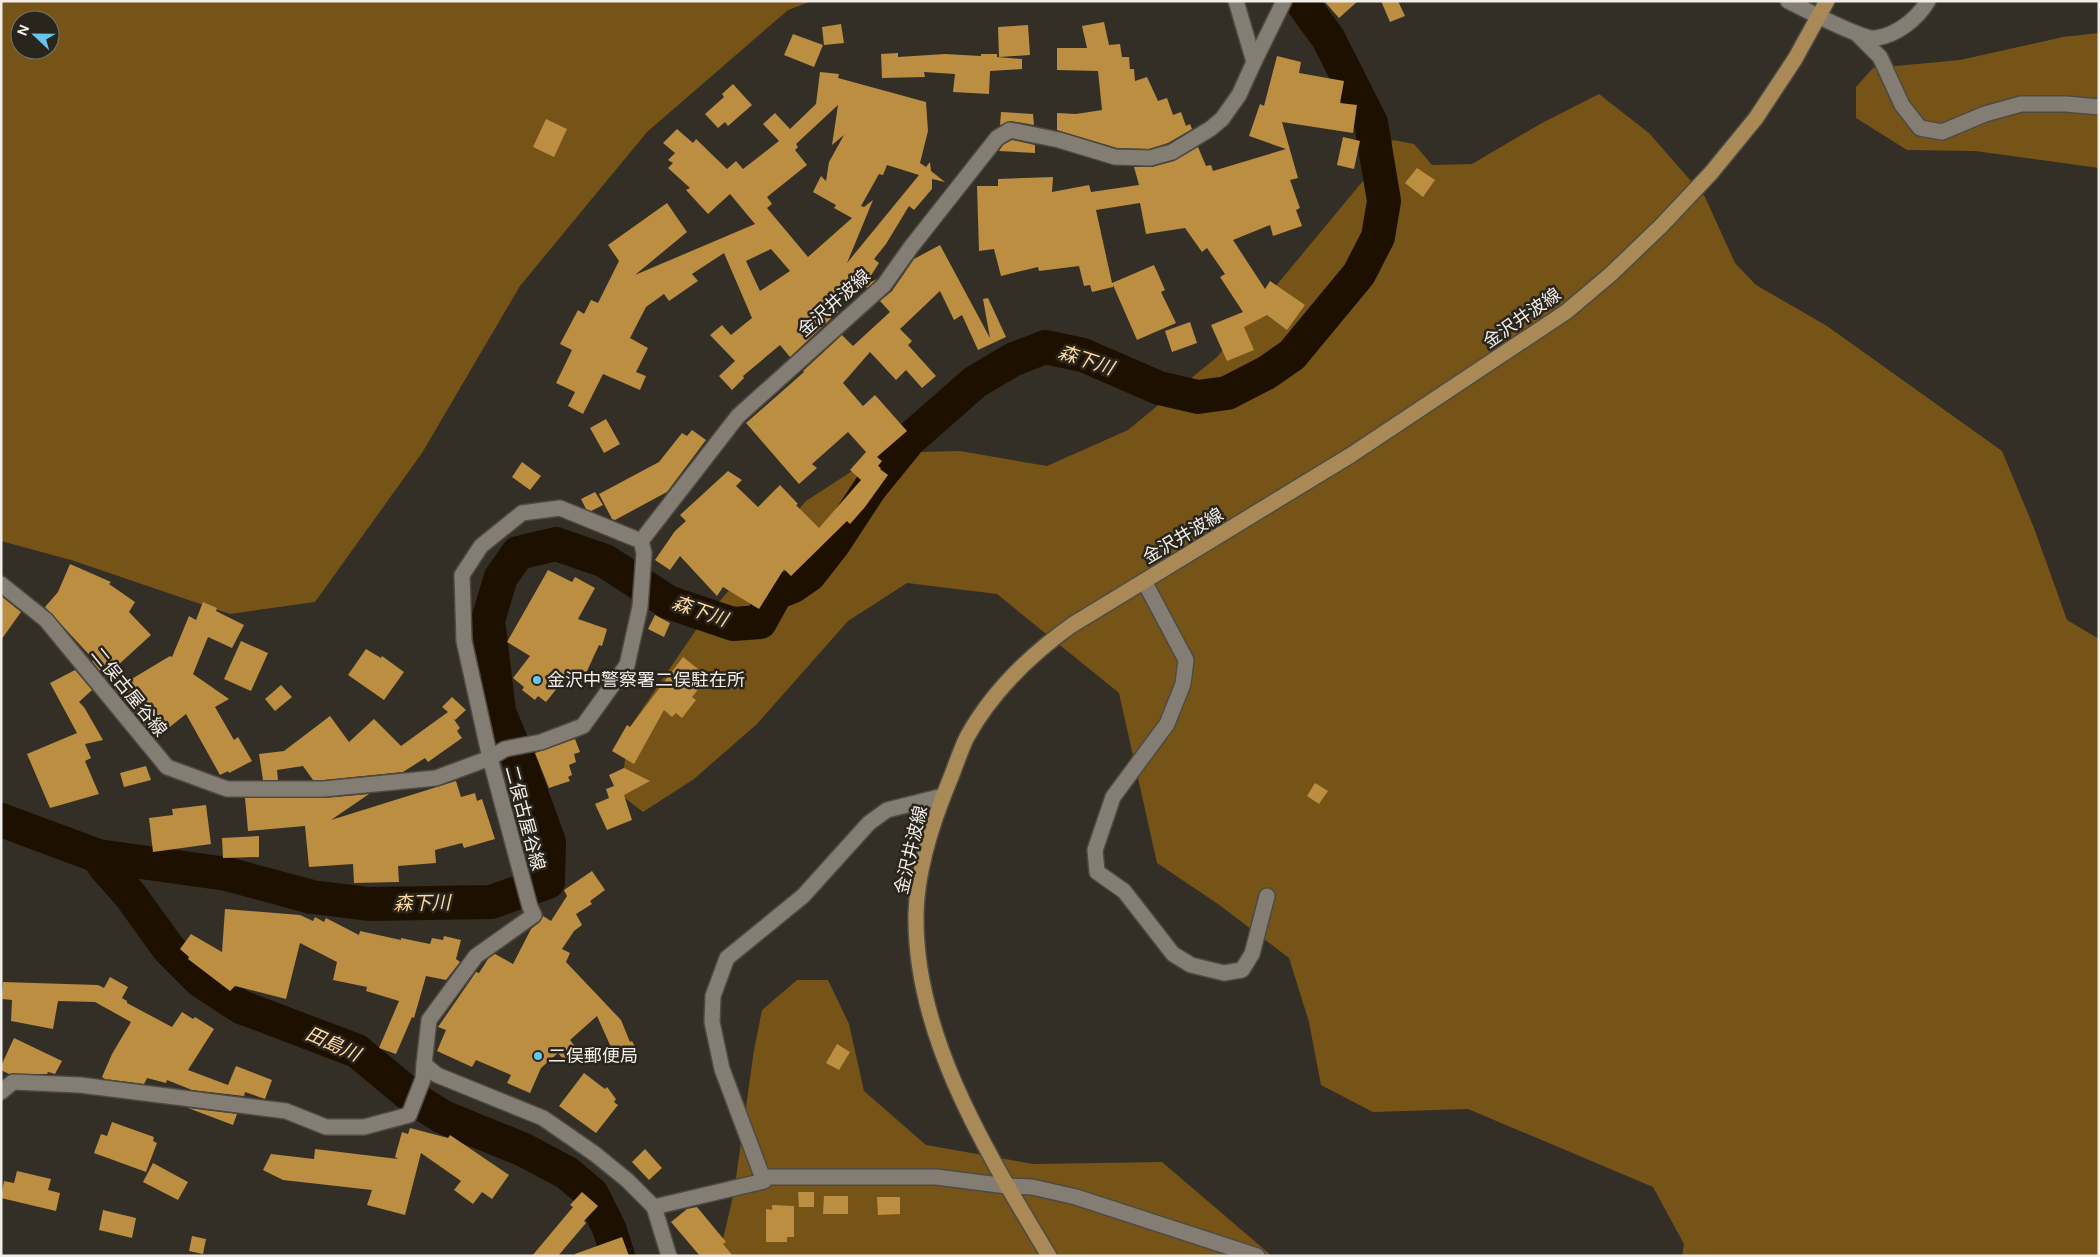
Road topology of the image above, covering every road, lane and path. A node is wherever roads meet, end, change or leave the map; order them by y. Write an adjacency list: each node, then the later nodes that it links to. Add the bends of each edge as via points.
1 (1236, 1): 8 (street)
2 (1284, 1): 8 (street, 金沢井波線)
3 (1788, 1): 6 (street)
4 (1827, 1): 6 (main road, 金沢井波線)
5 (1928, 1): 7 (street, via 1901,30 1875,39)
6 (1820, 16): 7 (street); 11 (main road, 金沢井波線, via 1750,125 1685,202 1611,274 1566,312 1351,455)
7 (1858, 35): 9 (street, via 1880,58 1902,105 1920,128 1942,132 1984,114 2020,104)
8 (1254, 62): 10 (street, 金沢井波線, via 1239,95 1222,119 1172,152 1150,158 1115,157 1059,140 1010,130 997,138 884,285 738,416)
9 (2099, 107)
10 (642, 547): 13 (street, via 640,607 627,665 583,726 540,742 506,749); 13 (street, via 560,508 522,513 481,546 462,575 464,641)
11 (1144, 581): 14 (main road, 金沢井波線, via 1072,625 1018,668 994,696 967,737); 15 (street, via 1186,660 1182,684 1167,724 1113,797 1095,850 1097,872 1124,890 1173,954 1191,965 1224,973 1242,970 1252,954)
12 (1, 584): 13 (street, 二俣古屋谷線, via 46,620 167,767 227,789 324,789 436,778)
13 (490, 758): 16 (street, 二俣古屋谷線, via 534,915 476,956 429,1020)
14 (943, 796): 18 (street, via 887,810 869,824 803,896 727,958 713,996 712,1022 722,1069); 19 (main road, 金沢井波線, via 925,856 917,904 922,981 950,1072)
15 (1267, 896)
16 (423, 1071): 17 (street, via 409,1115 364,1127 326,1127 286,1111 80,1085 13,1082); 20 (street, via 543,1118 595,1154)
17 (1, 1092)
18 (762, 1177): 19 (street, via 936,1177); 20 (street, via 764,1181)
19 (1007, 1186): 22 (main road, 金沢井波線); 23 (street, via 1032,1187 1076,1197)
20 (654, 1207): 21 (street)
21 (669, 1256)
22 (1049, 1256)
23 (1257, 1256)

